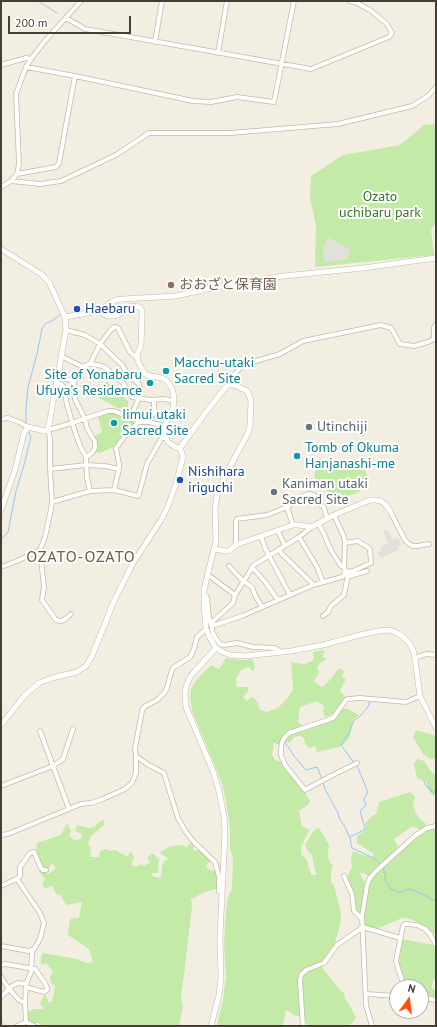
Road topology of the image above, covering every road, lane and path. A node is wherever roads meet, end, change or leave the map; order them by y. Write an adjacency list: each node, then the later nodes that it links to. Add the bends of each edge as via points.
1 (81, 1): 6 (street)
2 (162, 1): 7 (street)
3 (227, 1): 8 (street)
4 (294, 1): 11 (street)
5 (350, 1): 11 (street, via 370,10 387,24 392,33 389,37 311,70)
6 (66, 18): 7 (street, via 85,29); 9 (street)
7 (154, 42): 8 (street)
8 (218, 53): 11 (street)
9 (31, 59): 10 (street); 12 (street)
10 (1, 65)
11 (282, 65): 13 (street, via 274,102 236,97 211,102 193,100)
12 (26, 67): 13 (street); 15 (street, via 16,94 19,164)
13 (75, 76): 15 (street, via 59,163 56,167)
14 (436, 86): 16 (street, via 428,96 412,106 338,124 230,133 149,133 116,155 61,181 40,184)
15 (17, 174): 16 (street)
16 (11, 181): 17 (street)
17 (1, 188)
18 (1, 249): 21 (street, via 49,282)
19 (436, 258): 20 (street, via 284,276 176,296 116,300)
20 (99, 311): 21 (street); 26 (street, via 112,316 131,306 140,307 141,345)
21 (66, 317): 23 (street)
22 (436, 324): 32 (street, via 434,339 414,346 400,344 391,328 381,325 303,341 280,354 249,363 239,369)
23 (66, 330): 24 (street, via 85,335); 25 (street)
24 (100, 344): 26 (street, via 116,326 130,352); 27 (street); 33 (street, via 138,384)
25 (61, 356): 28 (street); 29 (street)
26 (137, 358): 35 (street, via 145,374 169,382)
27 (90, 364): 28 (street); 33 (street, via 102,366 123,383 130,395)
28 (83, 367): 30 (street)
29 (58, 375): 30 (street); 31 (street)
30 (74, 382): 38 (street, via 75,398)
31 (56, 383): 40 (street, via 64,388); 43 (street)
32 (228, 385): 45 (street); 68 (street, via 247,391 251,401 250,426 217,495)
33 (139, 398): 34 (street); 36 (street)
34 (154, 400): 35 (street); 39 (street, via 154,414)
35 (174, 401): 41 (street)
36 (130, 418): 38 (street, via 108,411); 39 (street)
37 (1, 419): 42 (street, via 8,418)
38 (85, 419): 40 (street); 46 (street, via 95,442 92,453)
39 (140, 422): 41 (street); 49 (street, via 116,448)
40 (72, 423): 43 (street); 46 (street)
41 (164, 426): 44 (street)
42 (28, 427): 43 (street); 54 (street)
43 (48, 430): 48 (street)
44 (166, 437): 45 (street, via 168,442); 50 (street, via 158,444 148,464 138,496)
45 (180, 448): 96 (street, via 183,457 168,506 133,563 86,666 77,672 39,684 25,695)
46 (86, 457): 47 (street)
47 (86, 466): 48 (street); 49 (street); 51 (street)
48 (50, 469): 52 (street)
49 (119, 469): 50 (street)
50 (114, 490): 51 (street)
51 (90, 491): 52 (street)
52 (52, 502): 70 (street)
53 (287, 507): 57 (street, via 309,494 314,495 324,508); 59 (street); 66 (street, via 267,515 237,519)
54 (1, 510)
55 (390, 511): 56 (street, via 386,504 370,500); 65 (street, via 409,544)
56 (334, 515): 57 (street); 64 (street)
57 (327, 518): 58 (street)
58 (318, 523): 60 (street); 75 (street, via 332,552)
59 (293, 525): 60 (street); 61 (street)
60 (312, 527): 63 (street)
61 (278, 530): 62 (street); 67 (street)
62 (261, 536): 66 (street); 71 (street)
63 (299, 537): 67 (street); 80 (street)
64 (345, 543): 75 (street); 77 (street, via 358,541 369,548 371,563)
65 (429, 544)
66 (236, 545): 68 (street, via 224,552)
67 (285, 546): 69 (street)
68 (215, 549): 84 (street)
69 (279, 549): 71 (street); 81 (street)
70 (40, 550): 73 (street); 87 (street, via 44,587 42,600 56,620 64,620)
71 (269, 556): 74 (street); 83 (street)
72 (229, 566): 79 (street)
73 (1, 567)
74 (252, 567): 79 (street); 85 (street)
75 (344, 567): 77 (street)
76 (367, 571): 77 (street, via 350,576)
77 (347, 573): 80 (street); 88 (street, via 344,595)
78 (212, 577): 82 (street)
79 (244, 581): 82 (street); 86 (street, via 252,587)
80 (323, 582): 81 (street)
81 (313, 586): 83 (street)
82 (235, 594): 89 (street, via 233,603)
83 (290, 595): 85 (street)
84 (204, 596): 89 (street, via 207,598); 90 (street)
85 (278, 600): 86 (street)
86 (262, 607): 89 (street)
87 (71, 614)
88 (323, 616)
89 (211, 625): 92 (street, via 215,637 222,645 275,648)
90 (206, 629): 91 (street); 100 (street, via 197,637 190,657 173,668 165,692 142,710 135,744)
91 (216, 648): 92 (street, via 234,656); 111 (street, via 190,677 185,695 186,707 213,771 224,817)
92 (280, 652): 94 (street, via 388,630 402,636 409,643)
93 (436, 654): 94 (street, via 427,654)
94 (415, 659): 95 (street)
95 (420, 696): 97 (street); 101 (street, via 406,702 348,699 333,718 289,733 282,742 285,765 305,790)
96 (1, 725)
97 (436, 728)
98 (73, 729): 102 (street, via 63,759)
99 (40, 730): 102 (street)
100 (136, 756): 104 (street, via 136,773 132,783 125,789 103,799); 111 (street, via 164,773 178,818 194,842 215,862 219,892)
101 (356, 763)
102 (53, 766): 103 (street); 104 (street)
103 (1, 786)
104 (69, 809): 106 (street)
105 (436, 826): 112 (street, via 422,831 370,878)
106 (1, 835)
107 (46, 870): 109 (street, via 40,868 34,852 30,853 20,867 20,876)
108 (344, 876): 112 (street, via 352,894 354,911)
109 (17, 879): 110 (street); 117 (street, via 44,922 40,939)
110 (1, 886)
111 (222, 892): 131 (street, via 221,978)
112 (362, 919): 113 (street)
113 (363, 927): 114 (street); 124 (street); 132 (street, via 337,945 324,963 306,970 302,975 300,981)
114 (400, 938): 115 (street, via 405,924 417,925 430,934); 121 (street, via 396,961)
115 (436, 945)
116 (1, 946): 117 (street, via 29,951)
117 (34, 949): 119 (street)
118 (1, 965): 119 (street)
119 (31, 969): 122 (street); 122 (street, via 35,969 47,990 44,992)
120 (1, 978): 123 (street)
121 (402, 979)
122 (26, 985): 123 (street, via 18,983); 127 (street)
123 (9, 989): 126 (street); 127 (street)
124 (366, 994): 125 (street); 133 (street, via 366,1005)
125 (389, 995)
126 (1, 997)
127 (25, 1003): 128 (street)
128 (26, 1022): 129 (street); 130 (street)
129 (17, 1026)
130 (34, 1026)
131 (211, 1026)
132 (303, 1026)
133 (372, 1026)

